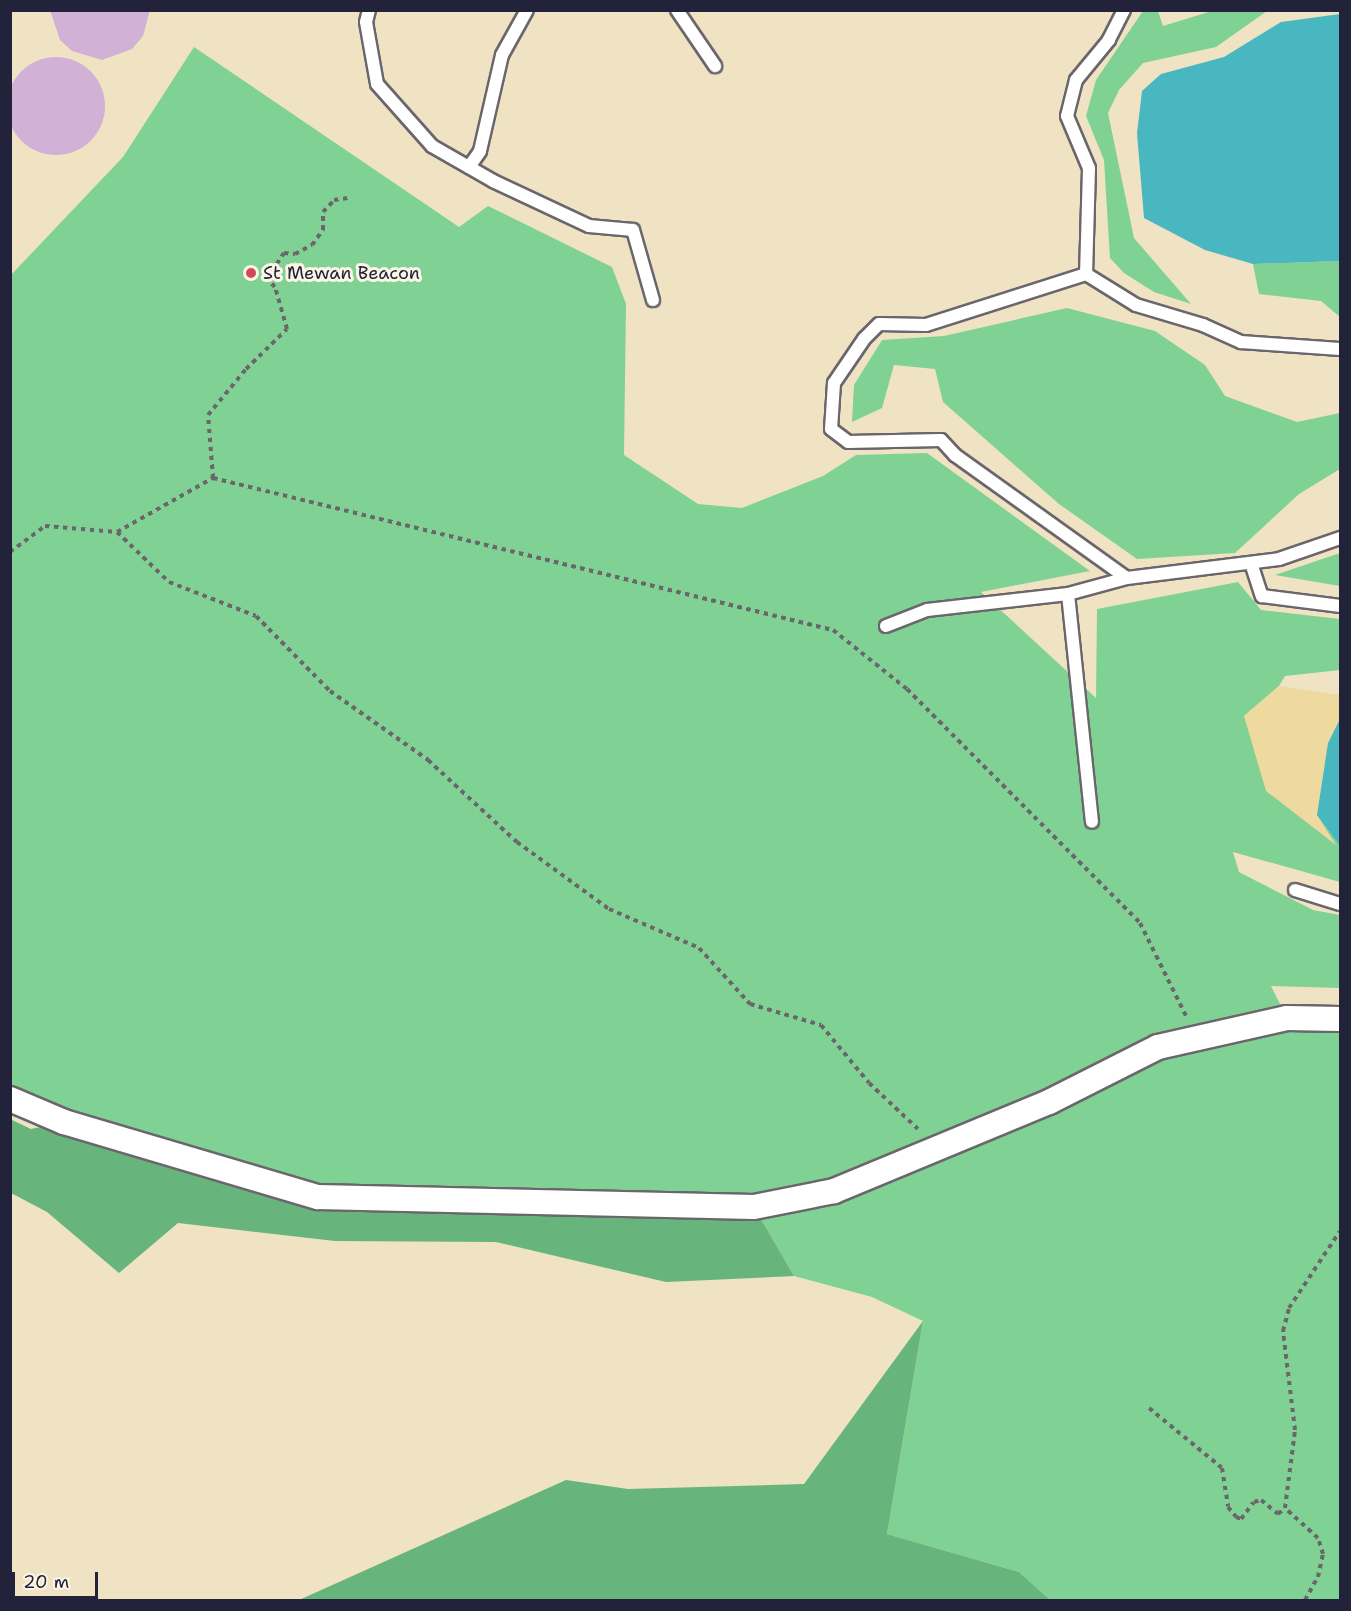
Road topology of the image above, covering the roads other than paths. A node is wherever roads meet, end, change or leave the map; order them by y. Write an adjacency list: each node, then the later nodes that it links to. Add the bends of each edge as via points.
1 (369, 10): 6 (lane, via 366,22 377,84 432,146)
2 (527, 10): 6 (lane, via 502,55 480,151)
3 (677, 10): 5 (lane)
4 (1124, 10): 7 (lane, via 1109,40 1076,80 1067,116 1089,168)
5 (715, 66)
6 (469, 167): 8 (lane, via 589,226 633,230)
7 (1086, 274): 9 (lane, via 1136,305 1203,325 1241,342); 12 (lane, via 926,325 879,324 834,383 831,429 848,442 940,440)
8 (653, 300)
9 (1341, 349)
10 (1341, 538): 11 (lane, via 1279,559)
11 (1251, 562): 12 (lane); 14 (lane, via 1262,596)
12 (1127, 578): 13 (lane)
13 (1068, 594): 15 (lane, via 927,610); 16 (lane)
14 (1341, 606)
15 (886, 627)
16 (1092, 822)
17 (1295, 890): 18 (lane)
18 (1341, 904)
19 (1341, 1019): 20 (street, via 1287,1018 1158,1047 1049,1102 834,1191 754,1207 318,1197 64,1122)
20 (10, 1098)

